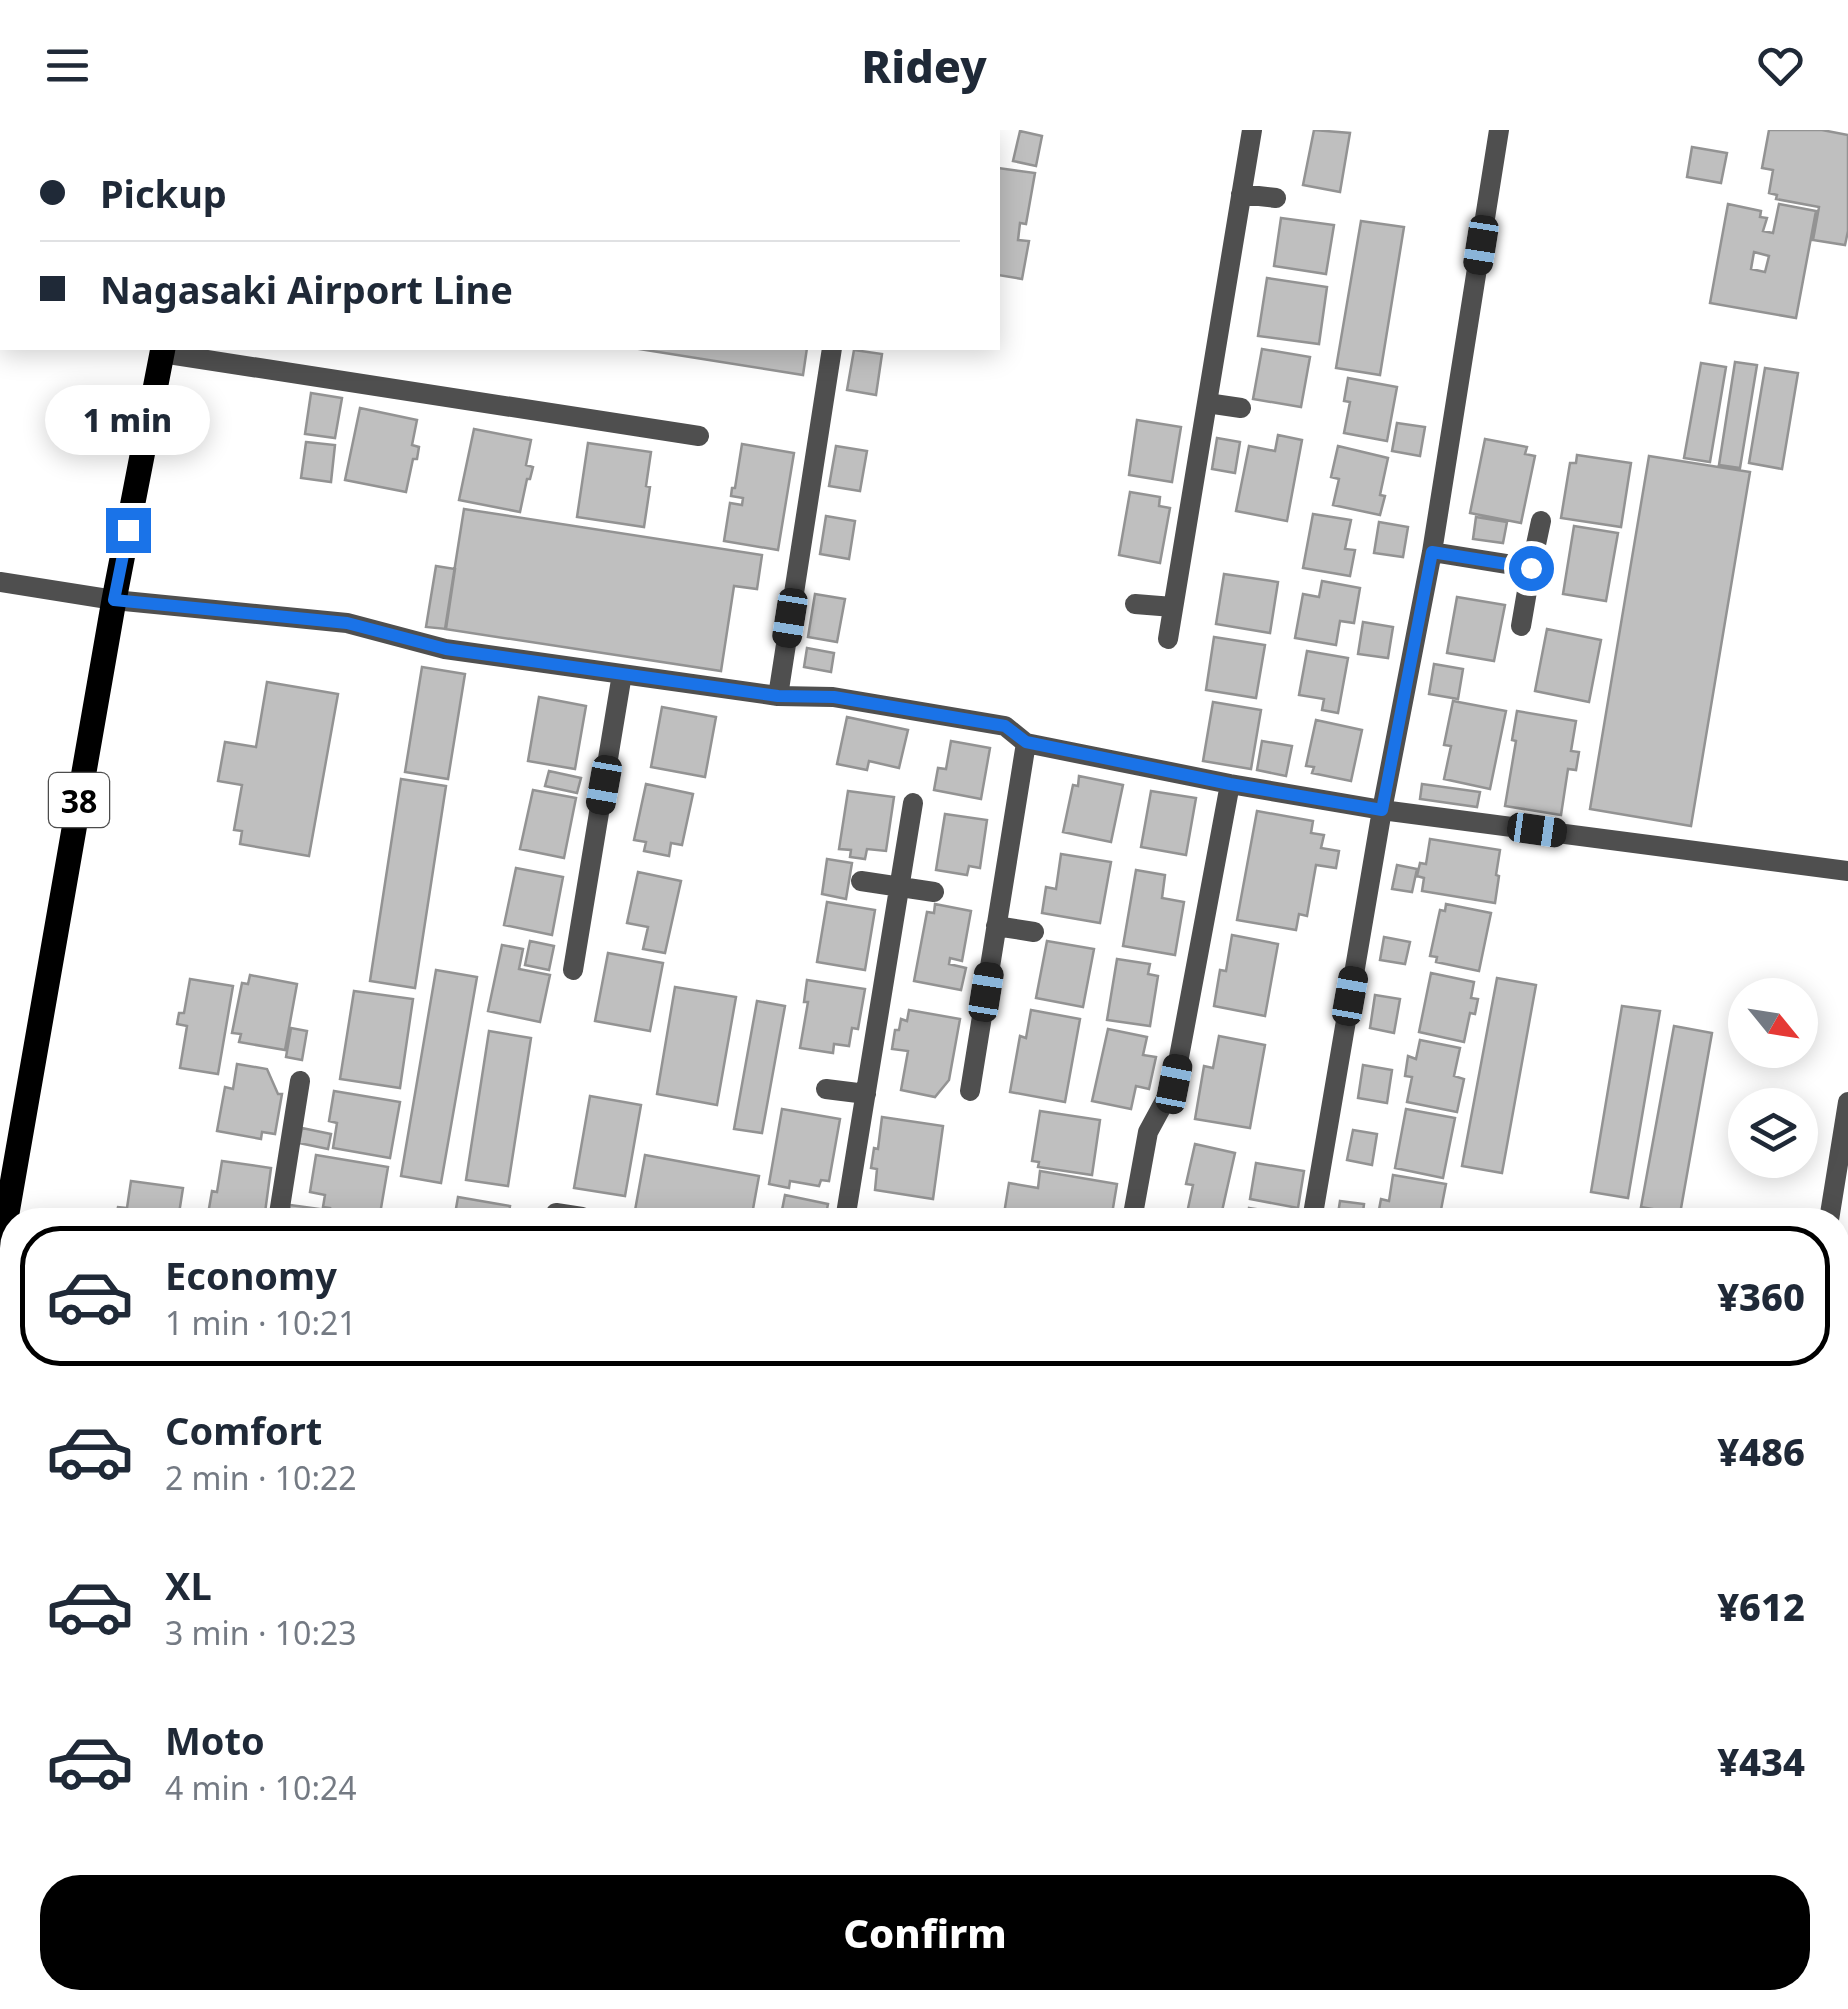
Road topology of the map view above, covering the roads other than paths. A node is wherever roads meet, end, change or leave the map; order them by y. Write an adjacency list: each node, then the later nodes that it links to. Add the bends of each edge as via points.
1 (1252, 130): 3 (street)
2 (1499, 130): 11 (street)
3 (1241, 194): 4 (street); 7 (street)
4 (1276, 198)
5 (163, 350): 9 (street); 14 (main road, 38)
6 (832, 350): 20 (street)
7 (1207, 403): 8 (street); 16 (street)
8 (1241, 408)
9 (699, 436)
10 (1541, 521): 12 (street)
11 (1432, 552): 12 (street); 24 (street)
12 (1531, 568): 17 (street)
13 (0, 582): 14 (street)
14 (114, 600): 19 (street, via 347,623 446,649); 38 (main road, 38)
15 (1135, 604): 16 (street)
16 (1173, 607): 18 (street)
17 (1521, 626)
18 (1168, 638)
19 (622, 674): 20 (street); 31 (street)
20 (778, 696): 21 (street, via 834,697 1005,726)
21 (1026, 742): 22 (street); 29 (street)
22 (1230, 784): 24 (street); 41 (street, via 1174,1084 1148,1132)
23 (913, 803): 27 (street)
24 (1382, 810): 25 (street); 42 (street)
25 (1848, 870)
26 (861, 881): 27 (street)
27 (900, 886): 28 (street); 35 (street)
28 (934, 892)
29 (996, 926): 30 (street); 34 (street)
30 (1034, 932)
31 (573, 970)
32 (300, 1081): 39 (street)
33 (826, 1089): 35 (street)
34 (970, 1091)
35 (866, 1094): 40 (street)
36 (1848, 1102): 37 (street)
37 (1840, 1197)
38 (8, 1208)
39 (280, 1208)
40 (847, 1208)
41 (1134, 1208)
42 (1314, 1208)

